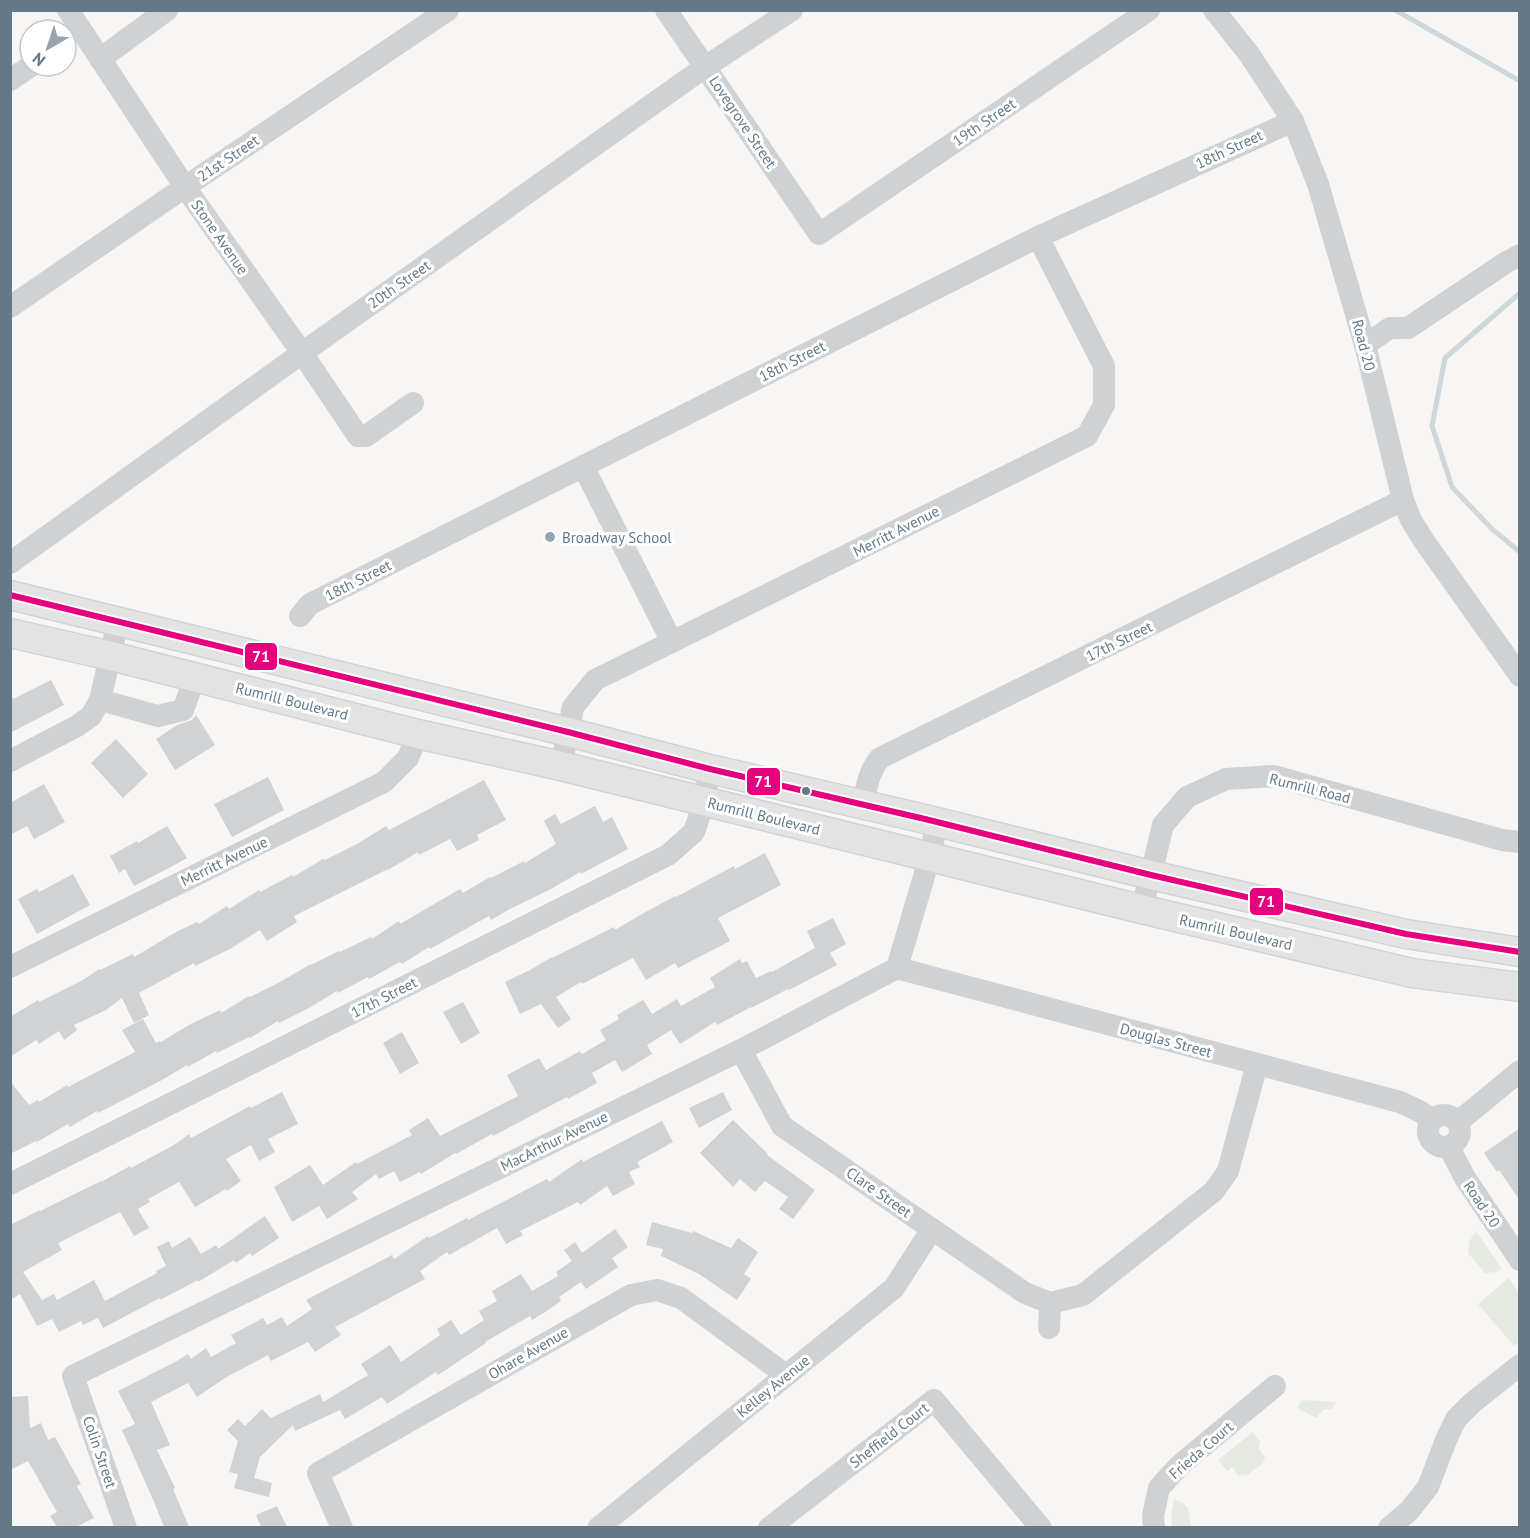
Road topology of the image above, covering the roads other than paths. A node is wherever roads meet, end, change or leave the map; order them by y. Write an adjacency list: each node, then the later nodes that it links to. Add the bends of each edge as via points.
1 (167, 10): 8 (street)
2 (448, 10): 11 (street, 21st Street)
3 (666, 10): 9 (street, Lovegrove Street)
4 (792, 10): 9 (street, 20th Street)
5 (1149, 10): 12 (street, 19th Street)
6 (1214, 10): 10 (street, Road 20, via 1249,54)
7 (78, 30): 8 (street, Stone Avenue)
8 (100, 59): 11 (street, Stone Avenue)
9 (705, 67): 12 (street, Lovegrove Street); 17 (street, 20th Street)
10 (1293, 121): 13 (street, 18th Street); 16 (street, Road 20, via 1318,184)
11 (185, 187): 15 (street, 21st Street); 17 (street, Stone Avenue)
12 (819, 234)
13 (1038, 237): 19 (street, 18th Street); 26 (street, Merritt Avenue, via 1104,366 1104,405 1087,436)
14 (1520, 255): 16 (street, via 1408,328 1390,328)
15 (10, 307)
16 (1365, 345): 20 (street, Road 20)
17 (302, 353): 18 (street, Stone Avenue, via 358,436 366,436); 21 (street, 20th Street)
18 (413, 403)
19 (583, 466): 23 (street, 18th Street, via 310,604); 26 (street)
20 (1403, 500): 28 (street, Road 20, via 1424,541); 37 (street, 17th Street, via 880,758 869,776)
21 (10, 563)
22 (10, 595): 24 (main road)
23 (300, 616)
24 (118, 622): 27 (street); 31 (main road)
25 (10, 633): 27 (main road, Rumrill Boulevard)
26 (672, 642): 31 (street, Merritt Avenue, via 595,680 573,707)
27 (111, 656): 29 (main road, Rumrill Boulevard); 30 (street)
28 (1520, 676)
29 (195, 677): 30 (street, via 183,710 158,716); 32 (main road, Rumrill Boulevard)
30 (100, 700): 33 (street, via 91,716 77,726)
31 (568, 732): 34 (street, Merritt Avenue); 35 (main road)
32 (418, 734): 34 (main road, Rumrill Boulevard); 44 (street, Merritt Avenue, via 408,758 384,782)
33 (10, 761)
34 (561, 766): 36 (main road, Rumrill Boulevard)
35 (710, 769): 36 (street, 17th Street); 37 (main road)
36 (704, 802): 40 (main road, Rumrill Boulevard); 53 (street, 17th Street, via 694,832 668,855)
37 (862, 805): 38 (main road)
38 (937, 822): 40 (street); 41 (main road)
39 (1520, 842): 41 (street, Rumrill Road, via 1274,776 1226,779 1187,797 1163,825)
40 (930, 856): 42 (main road, Rumrill Boulevard); 45 (street)
41 (1151, 875): 42 (street, Rumrill Road); 43 (main road, via 1406,934)
42 (1141, 909): 46 (main road, Rumrill Boulevard, via 1412,973)
43 (1520, 952)
44 (10, 967)
45 (897, 968): 47 (street, MacArthur Avenue); 48 (street, Douglas Street)
46 (1520, 987)
47 (741, 1050): 54 (street, Clare Street, via 782,1125); 60 (street, MacArthur Avenue)
48 (1257, 1064): 50 (street, Douglas Street, via 1400,1102); 56 (street, via 1228,1171 1214,1191 1083,1295)
49 (1520, 1071): 51 (street)
50 (1432, 1120): 51 (street, via 1448,1115); 52 (street, Road 20, via 1428,1129 1430,1140 1439,1147)
51 (1458, 1122): 52 (street, via 1460,1136)
52 (1449, 1147): 55 (street, Road 20)
53 (10, 1184)
54 (932, 1229): 56 (street, Clare Street, via 1025,1293); 59 (street, Kelley Avenue, via 894,1288)
55 (1520, 1260)
56 (1050, 1303): 57 (street)
57 (1049, 1328)
58 (1520, 1365): 68 (street, via 1456,1419 1428,1487 1409,1511)
59 (786, 1375): 63 (street, Ohare Avenue, via 681,1299 657,1290 631,1295 318,1473); 64 (street, Kelley Avenue)
60 (73, 1376): 62 (street, Colin Street)
61 (1275, 1386): 67 (street, Frieda Court, via 1179,1466 1159,1488)
62 (126, 1527)
63 (342, 1527)
64 (598, 1527)
65 (769, 1527): 66 (street, Sheffield Court, via 934,1400)
66 (1041, 1527)
67 (1154, 1527)
68 (1389, 1527)

